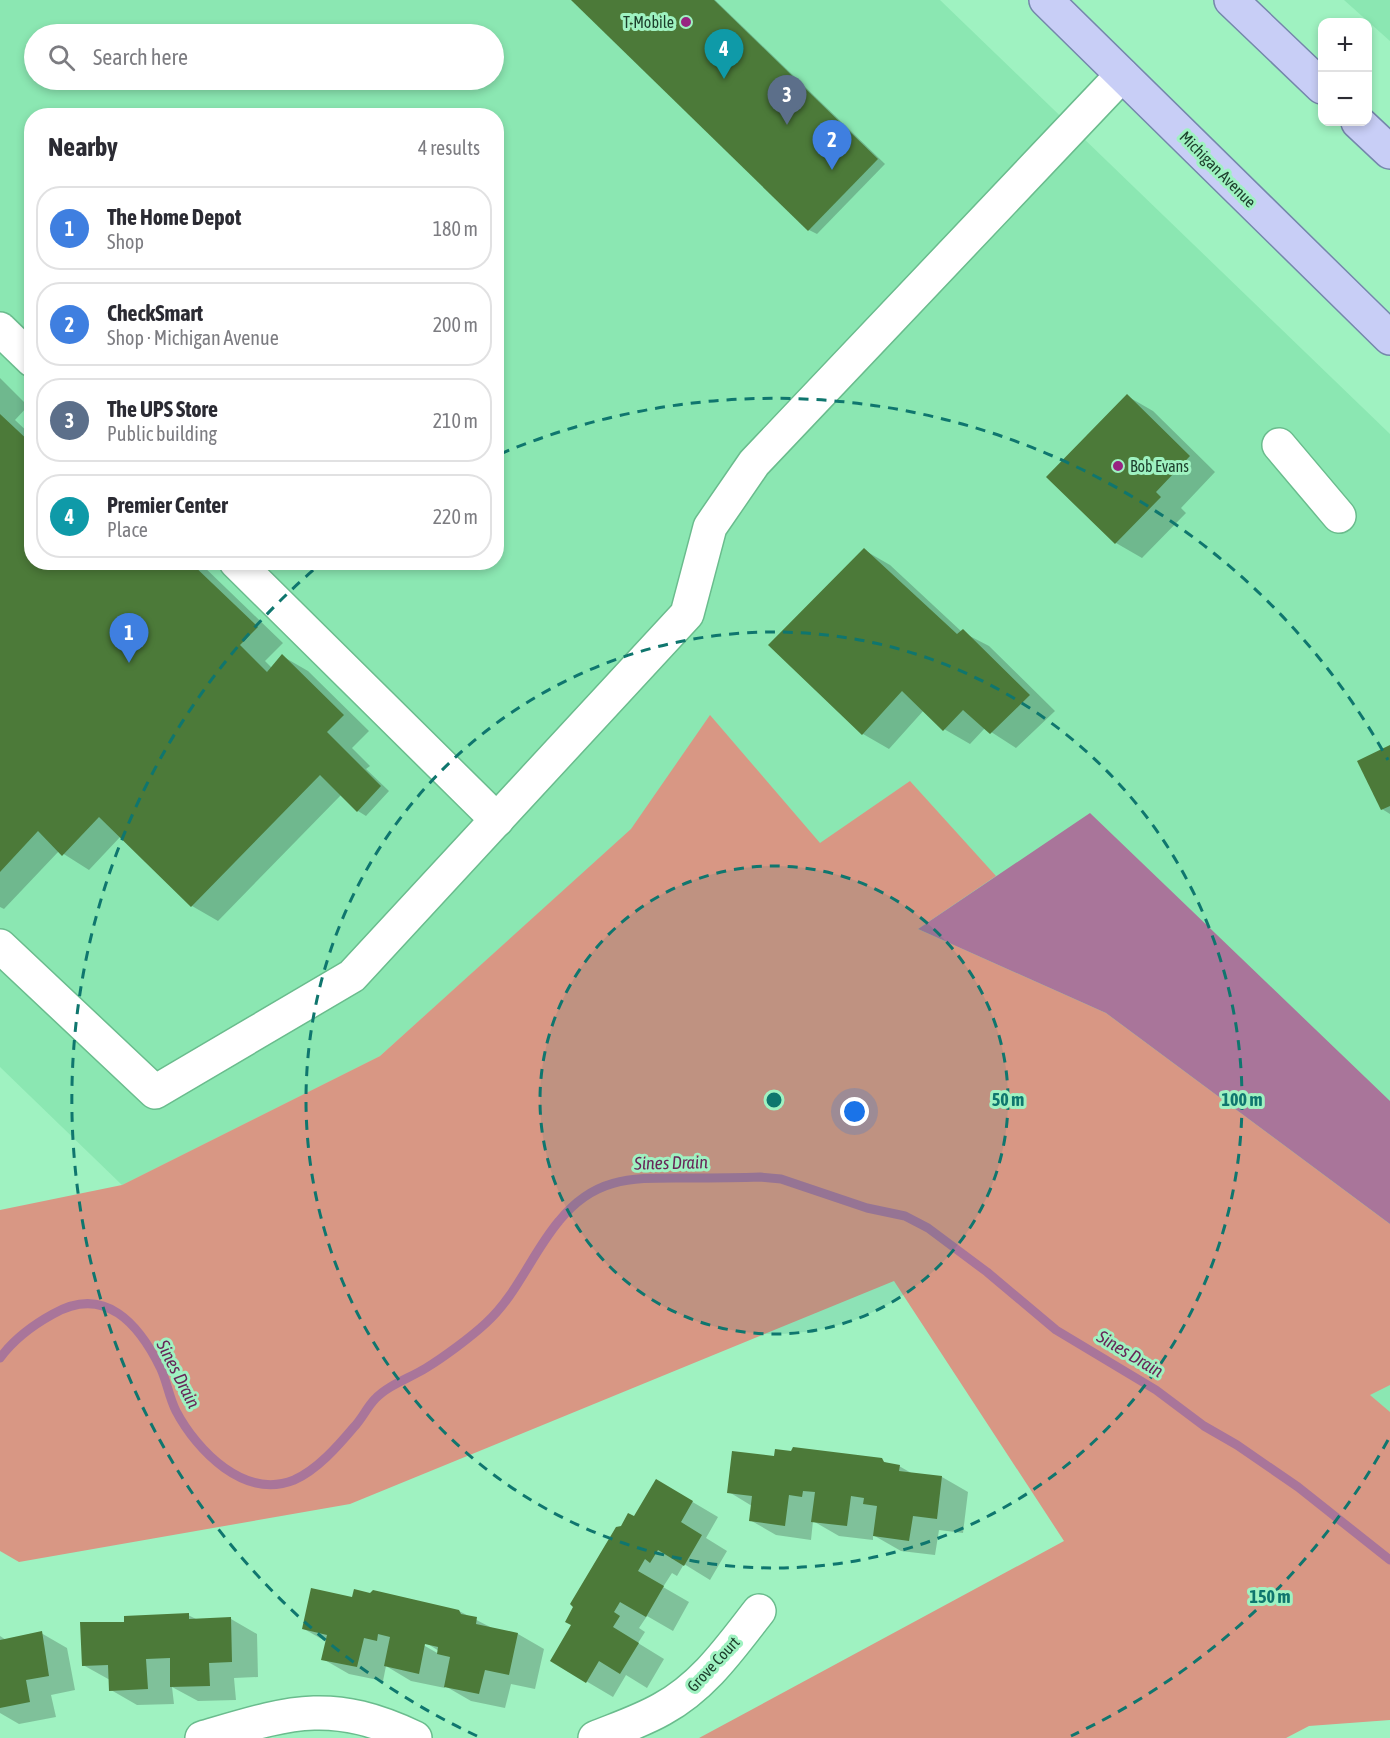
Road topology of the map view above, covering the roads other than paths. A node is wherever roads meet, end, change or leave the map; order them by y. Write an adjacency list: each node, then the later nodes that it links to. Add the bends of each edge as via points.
1 (1046, 0): 3 (main road, Michigan Avenue)
2 (1231, 0): 4 (main road)
3 (1122, 75): 8 (main road, Michigan Avenue); 13 (street, via 754,464 710,527 687,614)
4 (1318, 82)
5 (1362, 126): 6 (main road)
6 (1390, 152)
7 (0, 329): 9 (street)
8 (1390, 338)
9 (24, 352)
10 (1279, 445): 11 (street)
11 (1339, 516)
12 (244, 570): 13 (street)
13 (496, 820): 14 (street, via 352,976 155,1092)
14 (0, 946)
15 (759, 1611): 18 (street, Grove Court, via 722,1659 684,1695 639,1721)
16 (202, 1738): 17 (street, via 274,1717 325,1712 375,1720)
17 (415, 1738)
18 (595, 1738)

